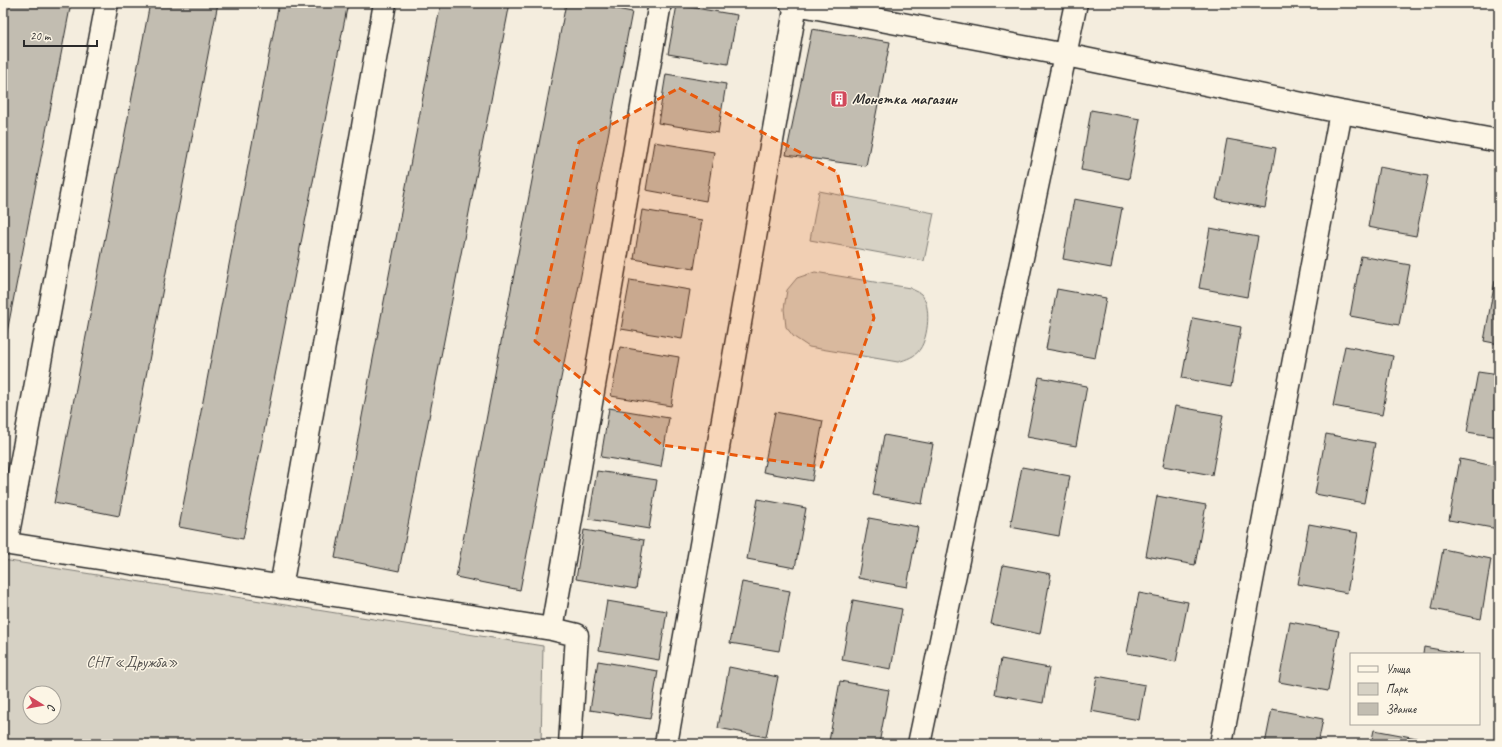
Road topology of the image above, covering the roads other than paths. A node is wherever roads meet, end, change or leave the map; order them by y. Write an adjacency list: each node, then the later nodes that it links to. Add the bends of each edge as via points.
1 (107, 3): 9 (street)
2 (385, 3): 10 (street)
3 (660, 3): 11 (street)
4 (1076, 3): 6 (street)
5 (793, 4): 6 (street); 13 (street)
6 (1066, 54): 7 (street); 14 (street)
7 (1341, 112): 8 (street); 15 (street)
8 (1499, 142)
9 (4, 544): 10 (street)
10 (281, 587): 11 (street)
11 (552, 629): 12 (street, via 576,635)
12 (570, 744)
13 (666, 744)
14 (918, 744)
15 (1221, 744)

